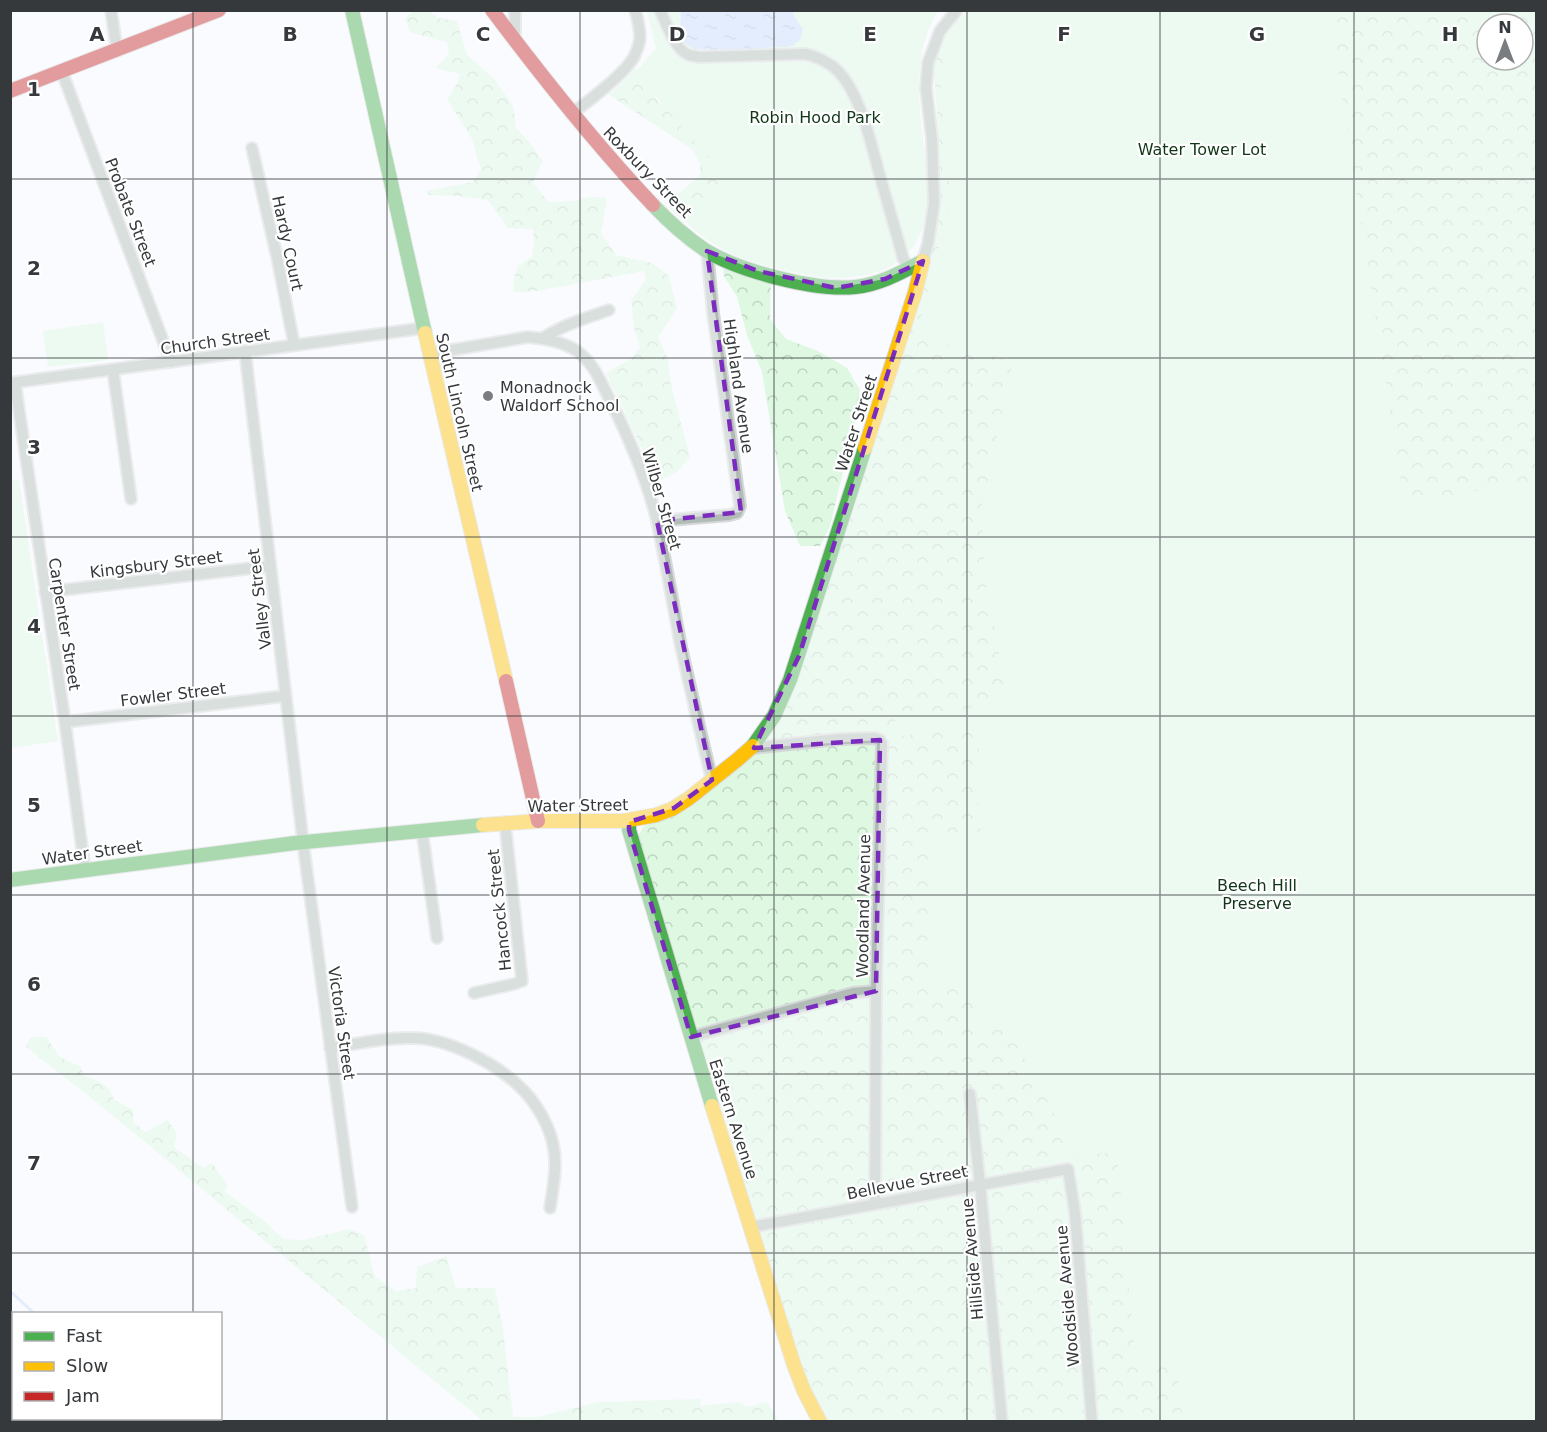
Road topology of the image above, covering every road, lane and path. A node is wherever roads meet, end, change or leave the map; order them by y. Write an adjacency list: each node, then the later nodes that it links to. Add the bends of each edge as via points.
1 (111, 10): 10 (street)
2 (219, 10): 10 (street)
3 (352, 10): 19 (street, South Lincoln Street)
4 (492, 10): 9 (street, Roxbury Street)
5 (515, 10): 9 (street)
6 (635, 10): 13 (street, via 640,40 635,56)
7 (660, 10): 17 (street, via 676,43 689,55 805,54 838,71 863,116)
8 (957, 10): 16 (street, via 940,31 928,63 926,88 934,204)
9 (515, 41): 13 (street, Roxbury Street)
10 (117, 51): 11 (street)
11 (62, 72): 12 (street); 24 (street, Probate Street)
12 (10, 91)
13 (571, 114): 15 (street, Roxbury Street, via 650,202)
14 (252, 148): 21 (street, Hardy Court)
15 (707, 251): 17 (street, Roxbury Street, via 758,271 836,288 870,284); 28 (street, Highland Avenue, via 740,506 737,513 727,516)
16 (923, 261): 17 (street, Roxbury Street); 33 (street, Water Street, via 799,656 774,716)
17 (909, 268)
18 (609, 310): 20 (street)
19 (424, 328): 21 (street, Church Street); 23 (street, South Lincoln Street)
20 (543, 338): 23 (street, Wilber Street, via 528,337); 28 (street, Wilber Street, via 582,355 601,382 633,449)
21 (294, 344): 22 (street, Church Street)
22 (245, 351): 24 (street, Church Street); 29 (street, Valley Street)
23 (429, 354): 35 (street, South Lincoln Street)
24 (171, 362): 25 (street, Church Street)
25 (113, 370): 26 (street, Church Street); 27 (street)
26 (13, 383): 30 (street, Carpenter Street)
27 (131, 499)
28 (657, 521): 34 (street, Wilber Street)
29 (270, 566): 30 (street, Kingsbury Street); 31 (street, Valley Street)
30 (45, 592): 32 (street, Carpenter Street)
31 (285, 696): 32 (street, Fowler Street); 39 (street, Valley Street)
32 (65, 722): 40 (street, Carpenter Street)
33 (751, 748): 34 (street, Water Street); 43 (street, Woodland Avenue, via 839,739 880,740)
34 (712, 780): 36 (street, Water Street, via 674,808)
35 (538, 821): 36 (street, Water Street); 37 (street, Water Street)
36 (629, 822): 45 (street, Eastern Avenue)
37 (505, 823): 38 (street, Water Street); 44 (street, Hancock Street, via 522,981)
38 (422, 830): 39 (street, Water Street); 42 (street)
39 (303, 842): 40 (street, Water Street); 46 (street, Victoria Street)
40 (85, 870): 41 (street, Water Street)
41 (10, 880)
42 (437, 938)
43 (876, 991): 45 (street, via 853,993); 50 (street, Woodland Avenue)
44 (474, 993)
45 (691, 1036): 53 (street, Eastern Avenue)
46 (330, 1048): 51 (street, Victoria Street); 52 (street, via 413,1038 439,1041 475,1055 502,1073 525,1092 548,1129 556,1161)
47 (969, 1094): 49 (street, Hillside Avenue)
48 (1068, 1169): 49 (street, Bellevue Street); 56 (street, Woodside Avenue)
49 (980, 1184): 50 (street, Bellevue Street); 55 (street, Hillside Avenue)
50 (875, 1204): 53 (street, Bellevue Street)
51 (352, 1207)
52 (550, 1208)
53 (751, 1227): 54 (street, Eastern Avenue, via 794,1365)
54 (820, 1422)
55 (1002, 1422)
56 (1092, 1422)

